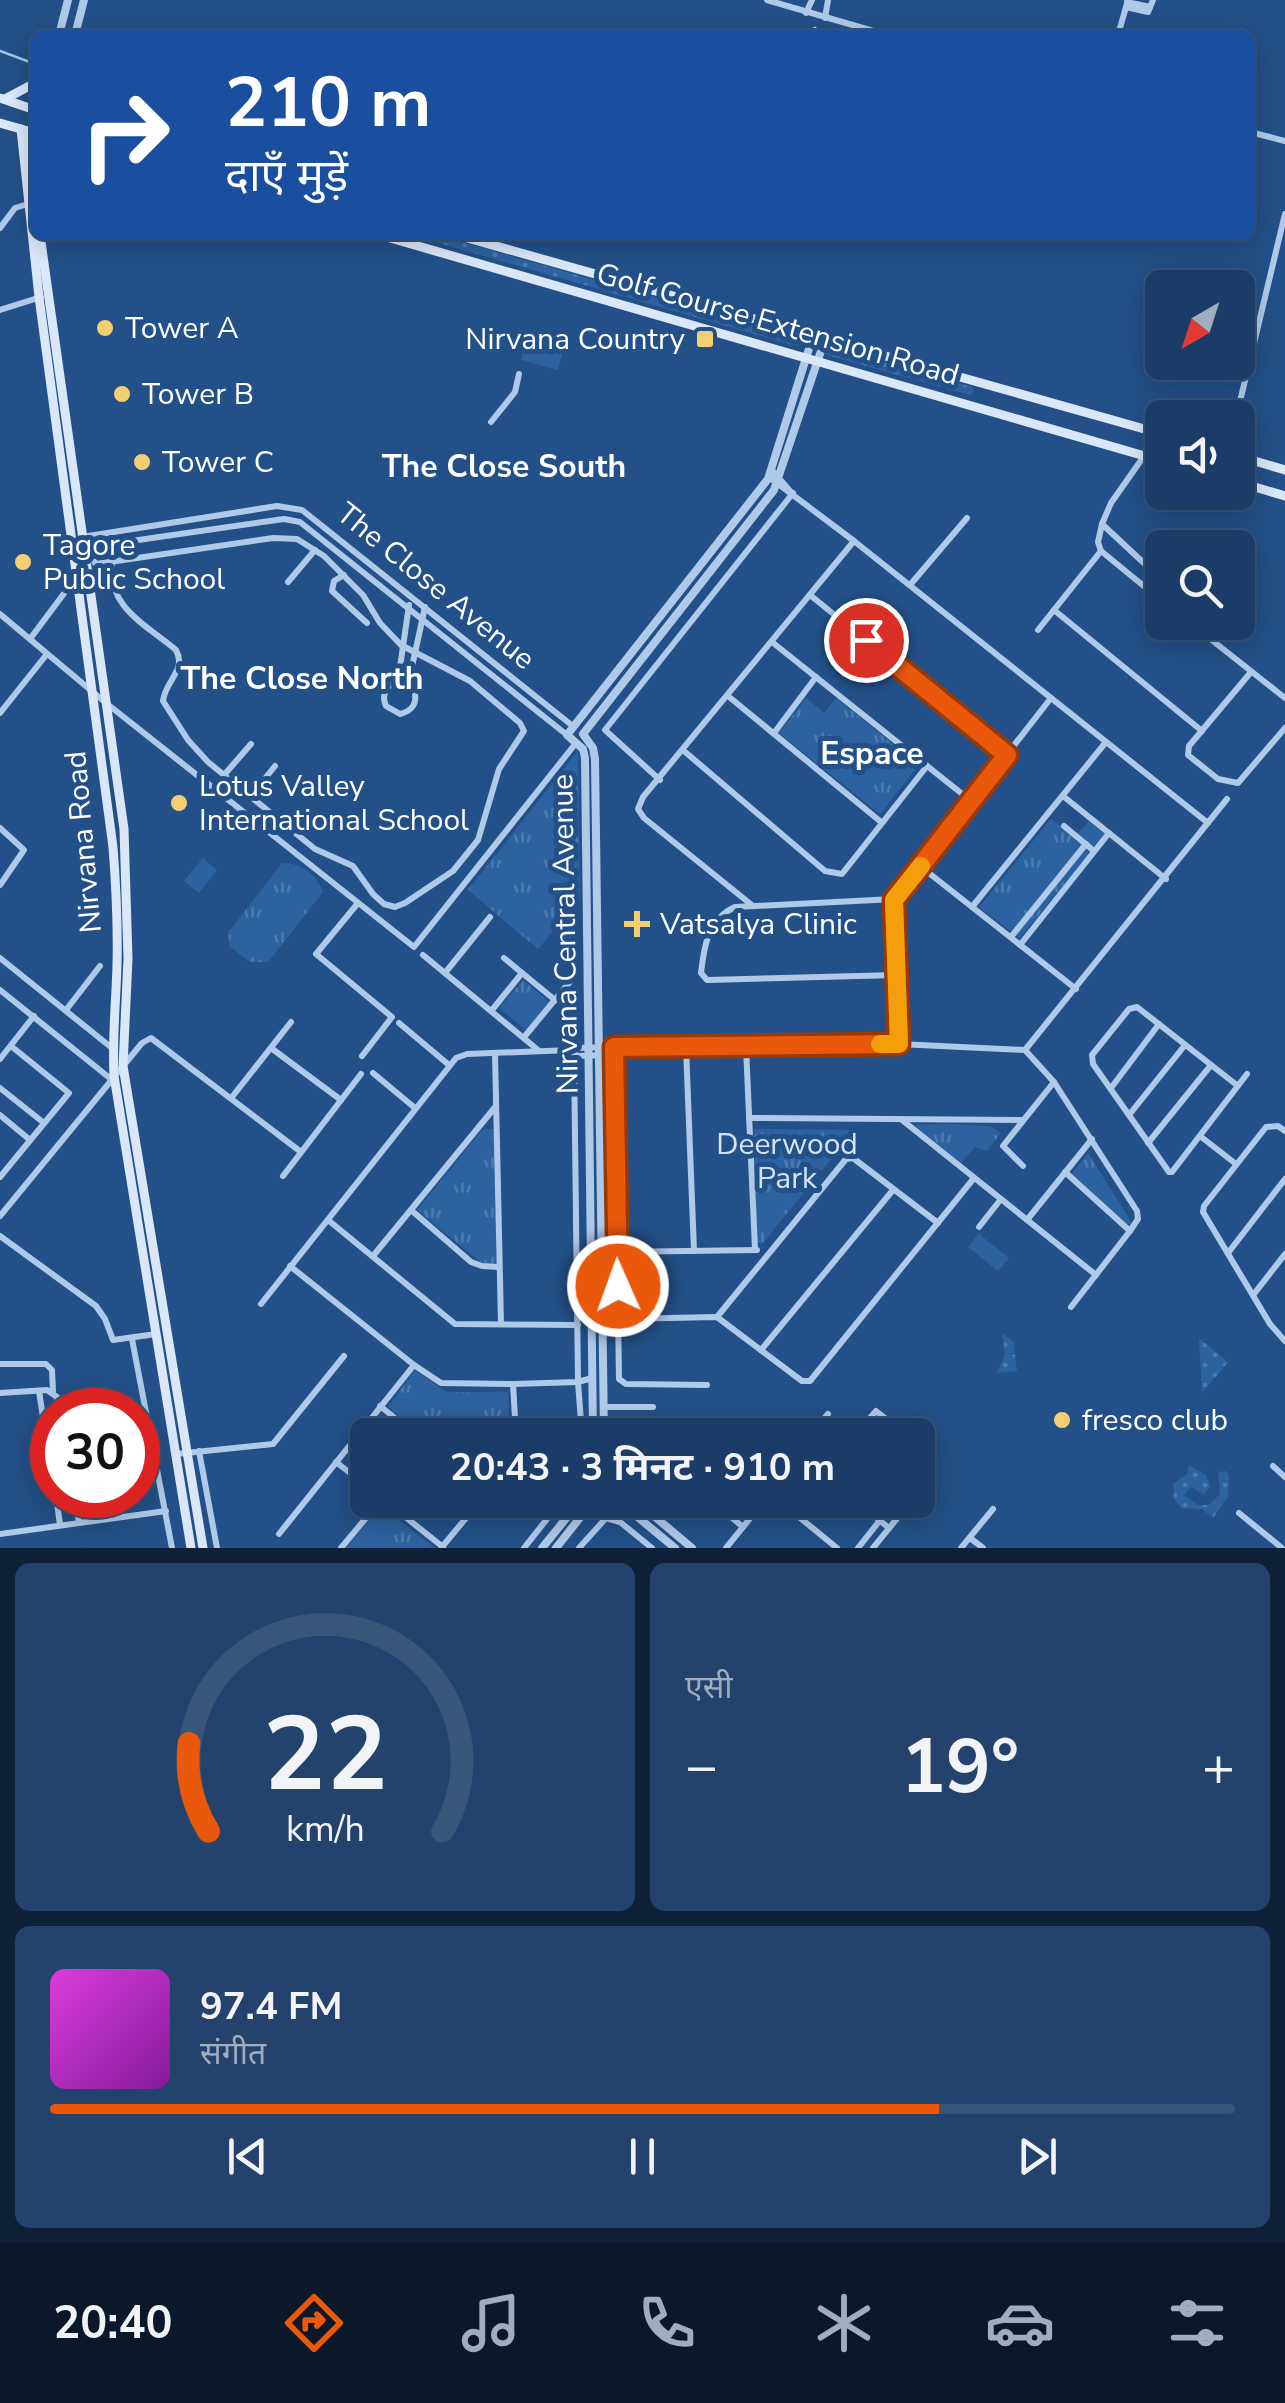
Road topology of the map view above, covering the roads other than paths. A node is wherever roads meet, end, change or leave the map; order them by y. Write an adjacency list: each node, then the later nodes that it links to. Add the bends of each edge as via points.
1 (68, 0): 10 (street)
2 (84, 0): 11 (street)
3 (767, 0): 8 (street)
4 (812, 0): 8 (street)
5 (828, 0): 9 (street)
6 (1127, 3): 7 (street); 13 (street)
7 (1150, 6)
8 (806, 14): 9 (street)
9 (824, 18): 12 (street)
10 (60, 30)
11 (76, 30)
12 (868, 30)
13 (1119, 30)
14 (30, 85): 15 (main road)
15 (3, 98): 16 (main road)
16 (30, 108)
17 (0, 123): 18 (main road)
18 (28, 132): 21 (main road, Nirvana Road)
19 (1255, 133): 20 (street)
20 (1285, 141)
21 (28, 204): 23 (main road, Nirvana Road); 24 (street, via 15,208)
22 (1285, 214): 36 (street)
23 (30, 216)
24 (0, 228)
25 (34, 240): 29 (main road, Nirvana Road)
26 (40, 240): 29 (main road, Nirvana Road)
27 (397, 240): 33 (main road, Golf Course Extension Road)
28 (475, 240): 31 (main road, Golf Course Extension Road)
29 (43, 296): 30 (street); 54 (main road, Nirvana Road)
30 (0, 310)
31 (813, 336): 32 (main road, Golf Course Extension Road); 33 (street, Nirvana Central Avenue)
32 (825, 339): 34 (street, Nirvana Central Avenue); 38 (main road, Golf Course Extension Road)
33 (807, 360): 34 (main road, Golf Course Extension Road); 42 (street, Nirvana Central Avenue)
34 (818, 363): 39 (main road, Golf Course Extension Road); 43 (street, Nirvana Central Avenue)
35 (519, 374): 37 (street)
36 (1240, 400)
37 (491, 422)
38 (1145, 429)
39 (1145, 454): 50 (street)
40 (1255, 461): 41 (main road)
41 (1285, 470)
42 (770, 473): 43 (street); 89 (street, Nirvana Central Avenue)
43 (778, 481): 45 (street); 92 (street, Nirvana Central Avenue)
44 (1255, 487): 46 (main road)
45 (791, 492): 52 (street); 103 (street, via 605,730)
46 (1285, 496)
47 (302, 510): 49 (street); 51 (street, The Close Avenue); 54 (street, The Close Avenue, via 278,506)
48 (967, 518): 64 (street)
49 (300, 522): 53 (street, The Close Avenue); 54 (street, The Close Avenue)
50 (1102, 524): 56 (street); 59 (street)
51 (336, 535): 53 (street); 57 (street, The Close Avenue)
52 (854, 540): 64 (street); 67 (street)
53 (330, 543): 60 (street, The Close Avenue)
54 (78, 546): 58 (street, via 96,564); 62 (main road, Nirvana Road); 87 (main road, Nirvana Road)
55 (315, 550): 58 (street, via 297,539 273,538); 61 (street); 63 (street)
56 (1101, 551): 65 (street); 70 (street)
57 (366, 558): 60 (street); 66 (street, The Close Avenue)
58 (112, 562): 102 (street, via 117,600 180,658 164,694 166,707)
59 (1145, 564)
60 (358, 567): 69 (street, The Close Avenue)
61 (344, 574): 73 (street, via 332,591); 78 (street)
62 (77, 576): 75 (street); 83 (main road, Nirvana Road)
63 (288, 582)
64 (910, 586): 85 (street)
65 (1145, 587)
66 (411, 595): 68 (street, The Close Avenue); 69 (street)
67 (810, 595): 77 (street); 99 (street)
68 (425, 606): 72 (street); 89 (street, The Close Avenue)
69 (409, 607): 72 (street, The Close Avenue); 78 (street)
70 (1054, 610): 74 (street); 91 (street)
71 (0, 614): 75 (street)
72 (423, 618): 79 (street); 94 (street, The Close Avenue)
73 (367, 623)
74 (1038, 630)
75 (30, 639): 80 (street)
76 (1211, 640): 81 (street)
77 (772, 642): 82 (street); 84 (street)
78 (401, 645): 79 (street); 79 (street, via 398,682 384,696 395,713 414,706 408,685)
79 (414, 653): 104 (street, via 470,681 524,731 499,770 478,840 453,871 405,904 384,904 353,866 315,849)
80 (48, 654): 83 (street); 88 (street)
81 (1251, 672): 86 (street); 91 (street)
82 (816, 677): 93 (street); 101 (street)
83 (92, 690): 87 (street); 146 (main road, Nirvana Road, via 117,902)
84 (728, 696): 93 (street); 98 (street)
85 (1051, 698): 95 (street); 99 (street)
86 (1285, 698)
87 (106, 703): 119 (street); 161 (main road, Nirvana Road, via 127,883)
88 (0, 713)
89 (574, 726): 92 (street, The Close Avenue); 94 (street, Nirvana Central Avenue)
90 (1285, 728): 91 (street, via 1234,783 1188,755)
91 (1202, 731)
92 (582, 734): 96 (street); 154 (street, Nirvana Central Avenue, via 594,759)
93 (774, 734): 108 (street)
94 (567, 736): 96 (street, Nirvana Central Avenue)
95 (1106, 742): 105 (street); 109 (street)
96 (576, 743): 119 (street, via 414,947); 153 (street, Nirvana Central Avenue, via 585,758)
97 (251, 744): 102 (street)
98 (684, 752): 103 (street); 108 (street, via 834,874 842,874)
99 (1007, 755): 107 (street)
100 (274, 766): 104 (street)
101 (927, 766): 107 (street); 108 (street)
102 (224, 775): 104 (street)
103 (660, 780): 120 (street, via 639,804 640,814)
104 (251, 796)
105 (1062, 796): 112 (street); 121 (street)
106 (1228, 798): 109 (street)
107 (971, 801): 115 (street)
108 (882, 822)
109 (1208, 823): 116 (street)
110 (1064, 826): 113 (street)
111 (0, 828): 117 (street, via 24,850)
112 (1109, 833): 114 (street); 116 (street)
113 (1086, 844): 114 (street); 123 (street)
114 (1094, 851): 124 (street)
115 (920, 866): 118 (street); 121 (street)
116 (1166, 879): 133 (street)
117 (0, 885)
118 (894, 900): 120 (street); 131 (street)
119 (358, 903): 157 (street, via 316,954 392,1017)
120 (753, 906): 131 (street, via 724,911 714,924 704,941 704,978)
121 (972, 907): 123 (street)
122 (490, 917): 129 (street)
123 (1010, 937): 124 (street)
124 (1020, 945): 133 (street)
125 (424, 955): 129 (street)
126 (0, 958): 136 (street)
127 (504, 958): 130 (street)
128 (100, 966): 136 (street)
129 (446, 973): 137 (street)
130 (522, 973): 135 (street); 137 (street)
131 (897, 975): 143 (street)
132 (573, 978): 135 (street)
133 (1076, 989): 150 (street)
134 (0, 990): 138 (street)
135 (555, 1000): 142 (street)
136 (66, 1010): 146 (street)
137 (492, 1010): 142 (street)
138 (34, 1016): 145 (street); 165 (street)
139 (291, 1022): 147 (street)
140 (398, 1024): 159 (street)
141 (1159, 1024): 144 (street); 169 (street); 169 (street, via 1132,1006 1092,1055)
142 (524, 1036): 151 (street)
143 (899, 1044): 149 (street); 150 (street)
144 (1185, 1045): 160 (street); 174 (street)
145 (10, 1046): 158 (street); 179 (street, via 70,1093)
146 (112, 1048): 165 (main road, Nirvana Road)
147 (271, 1048): 170 (street); 171 (street)
148 (686, 1048): 149 (street); 155 (street); 204 (street)
149 (746, 1048): 176 (street)
150 (1025, 1050): 166 (street)
151 (539, 1051): 152 (street); 156 (street)
152 (574, 1052): 153 (street); 222 (street)
153 (589, 1052): 154 (street); 219 (street, Nirvana Central Avenue)
154 (600, 1052): 155 (street); 220 (street, Nirvana Central Avenue)
155 (614, 1052): 207 (street)
156 (495, 1054): 159 (street, via 467,1054); 172 (street)
157 (362, 1056)
158 (0, 1059)
159 (449, 1065): 173 (street)
160 (1211, 1065): 167 (street); 184 (street)
161 (123, 1066): 165 (street); 170 (street, via 156,1038); 248 (main road, Nirvana Road)
162 (373, 1073): 173 (street)
163 (361, 1074): 171 (street)
164 (1246, 1074): 167 (street)
165 (112, 1077): 197 (street); 223 (main road, Nirvana Road)
166 (1054, 1082): 178 (street); 182 (street)
167 (1238, 1086): 181 (street)
168 (0, 1088): 179 (street)
169 (1111, 1088): 174 (street)
170 (232, 1097): 185 (street)
171 (341, 1100): 185 (street)
172 (496, 1106): 196 (street); 212 (street)
173 (415, 1108): 198 (street)
174 (1129, 1114): 184 (street)
175 (0, 1115): 183 (street)
176 (749, 1118): 177 (street); 205 (street)
177 (901, 1119): 178 (street); 192 (street)
178 (1023, 1120): 187 (street, via 1003,1146)
179 (44, 1123): 183 (street)
180 (1285, 1131): 186 (street, via 1266,1128)
181 (1200, 1136): 184 (street, via 1172,1172); 186 (street)
182 (1092, 1139): 189 (street); 202 (street, via 1137,1211)
183 (30, 1140): 188 (street)
184 (1148, 1143)
185 (301, 1152): 190 (street)
186 (1236, 1164): 208 (street, via 1203,1212)
187 (1023, 1166)
188 (3, 1167): 191 (street)
189 (1066, 1172): 199 (street); 202 (street)
190 (282, 1176)
191 (0, 1178)
192 (974, 1178): 195 (street); 200 (street)
193 (1285, 1178): 208 (street)
194 (893, 1190): 200 (street); 206 (street, via 854,1158 846,1159); 226 (street)
195 (1001, 1199): 199 (street); 201 (street)
196 (412, 1210): 210 (street); 212 (street, via 471,1262)
197 (0, 1216)
198 (328, 1220): 210 (street); 211 (street)
199 (1027, 1220): 213 (street)
200 (938, 1223): 226 (street, via 815,1377 802,1380)
201 (980, 1226)
202 (1130, 1231): 213 (street)
203 (0, 1236): 225 (street, via 96,1306 113,1340)
204 (694, 1250): 205 (street); 207 (street)
205 (755, 1250): 206 (street)
206 (768, 1250): 217 (street)
207 (616, 1252): 218 (street)
208 (1228, 1253): 214 (street)
209 (1285, 1254): 214 (street)
210 (373, 1256): 221 (street, via 454,1324)
211 (290, 1266): 215 (street); 229 (street)
212 (500, 1267): 221 (street)
213 (1096, 1275): 216 (street)
214 (1254, 1294): 224 (street)
215 (261, 1304)
216 (1072, 1307)
217 (717, 1316): 218 (street); 226 (street)
218 (620, 1319): 220 (street); 233 (street, via 622,1383)
219 (591, 1320): 220 (street); 231 (street, Nirvana Central Avenue)
220 (603, 1320): 238 (street, Nirvana Central Avenue)
221 (500, 1324): 222 (street)
222 (578, 1324): 230 (street)
223 (156, 1334): 225 (street); 248 (main road, Nirvana Road)
224 (1283, 1336)
225 (132, 1340): 254 (street)
226 (761, 1350)
227 (344, 1356): 247 (street, via 278,1442)
228 (0, 1364): 234 (street, via 46,1364)
229 (414, 1365): 232 (street, via 441,1382); 237 (street)
230 (578, 1382): 231 (street); 232 (street); 243 (street)
231 (592, 1383): 244 (street, Nirvana Central Avenue)
232 (514, 1384): 242 (street)
233 (707, 1385)
234 (53, 1388)
235 (30, 1391): 236 (street)
236 (0, 1393)
237 (380, 1406): 241 (street); 249 (street)
238 (604, 1407): 239 (street); 245 (street, Nirvana Central Avenue)
239 (653, 1408)
240 (828, 1414): 246 (street)
241 (395, 1418)
242 (515, 1418)
243 (581, 1418)
244 (593, 1418)
245 (604, 1418)
246 (825, 1418)
247 (199, 1451): 248 (street); 283 (street)
248 (181, 1453): 281 (main road, Nirvana Road); 282 (main road, Nirvana Road)
249 (336, 1462): 251 (street); 277 (street)
250 (1272, 1466): 252 (street)
251 (350, 1473)
252 (1285, 1477)
253 (993, 1508): 278 (street)
254 (166, 1512): 272 (street); 280 (street)
255 (1240, 1514): 298 (street)
256 (59, 1518): 273 (street)
257 (78, 1518): 272 (street)
258 (367, 1518): 284 (street)
259 (405, 1518): 279 (street)
260 (466, 1518): 279 (street)
261 (548, 1518): 285 (street)
262 (566, 1518): 286 (street)
263 (580, 1518): 287 (street)
264 (639, 1518): 290 (street)
265 (656, 1518): 291 (street)
266 (732, 1518): 274 (street)
267 (750, 1518): 274 (street)
268 (801, 1518): 293 (street)
269 (878, 1518): 271 (street)
270 (897, 1518): 275 (street)
271 (880, 1520): 275 (street); 294 (street)
272 (79, 1522): 273 (street)
273 (60, 1525): 276 (street)
274 (743, 1527): 292 (street)
275 (889, 1528): 295 (street)
276 (0, 1534)
277 (278, 1534)
278 (970, 1538): 296 (street); 297 (street)
279 (442, 1547)
280 (172, 1548)
281 (191, 1548)
282 (203, 1548)
283 (216, 1548)
284 (341, 1548)
285 (524, 1548)
286 (542, 1548)
287 (556, 1548)
288 (580, 1548): 289 (street, via 606,1518)
289 (652, 1548)
290 (675, 1548)
291 (692, 1548)
292 (726, 1548)
293 (838, 1548)
294 (858, 1548)
295 (873, 1548)
296 (961, 1548)
297 (982, 1548)
298 (1282, 1548)

